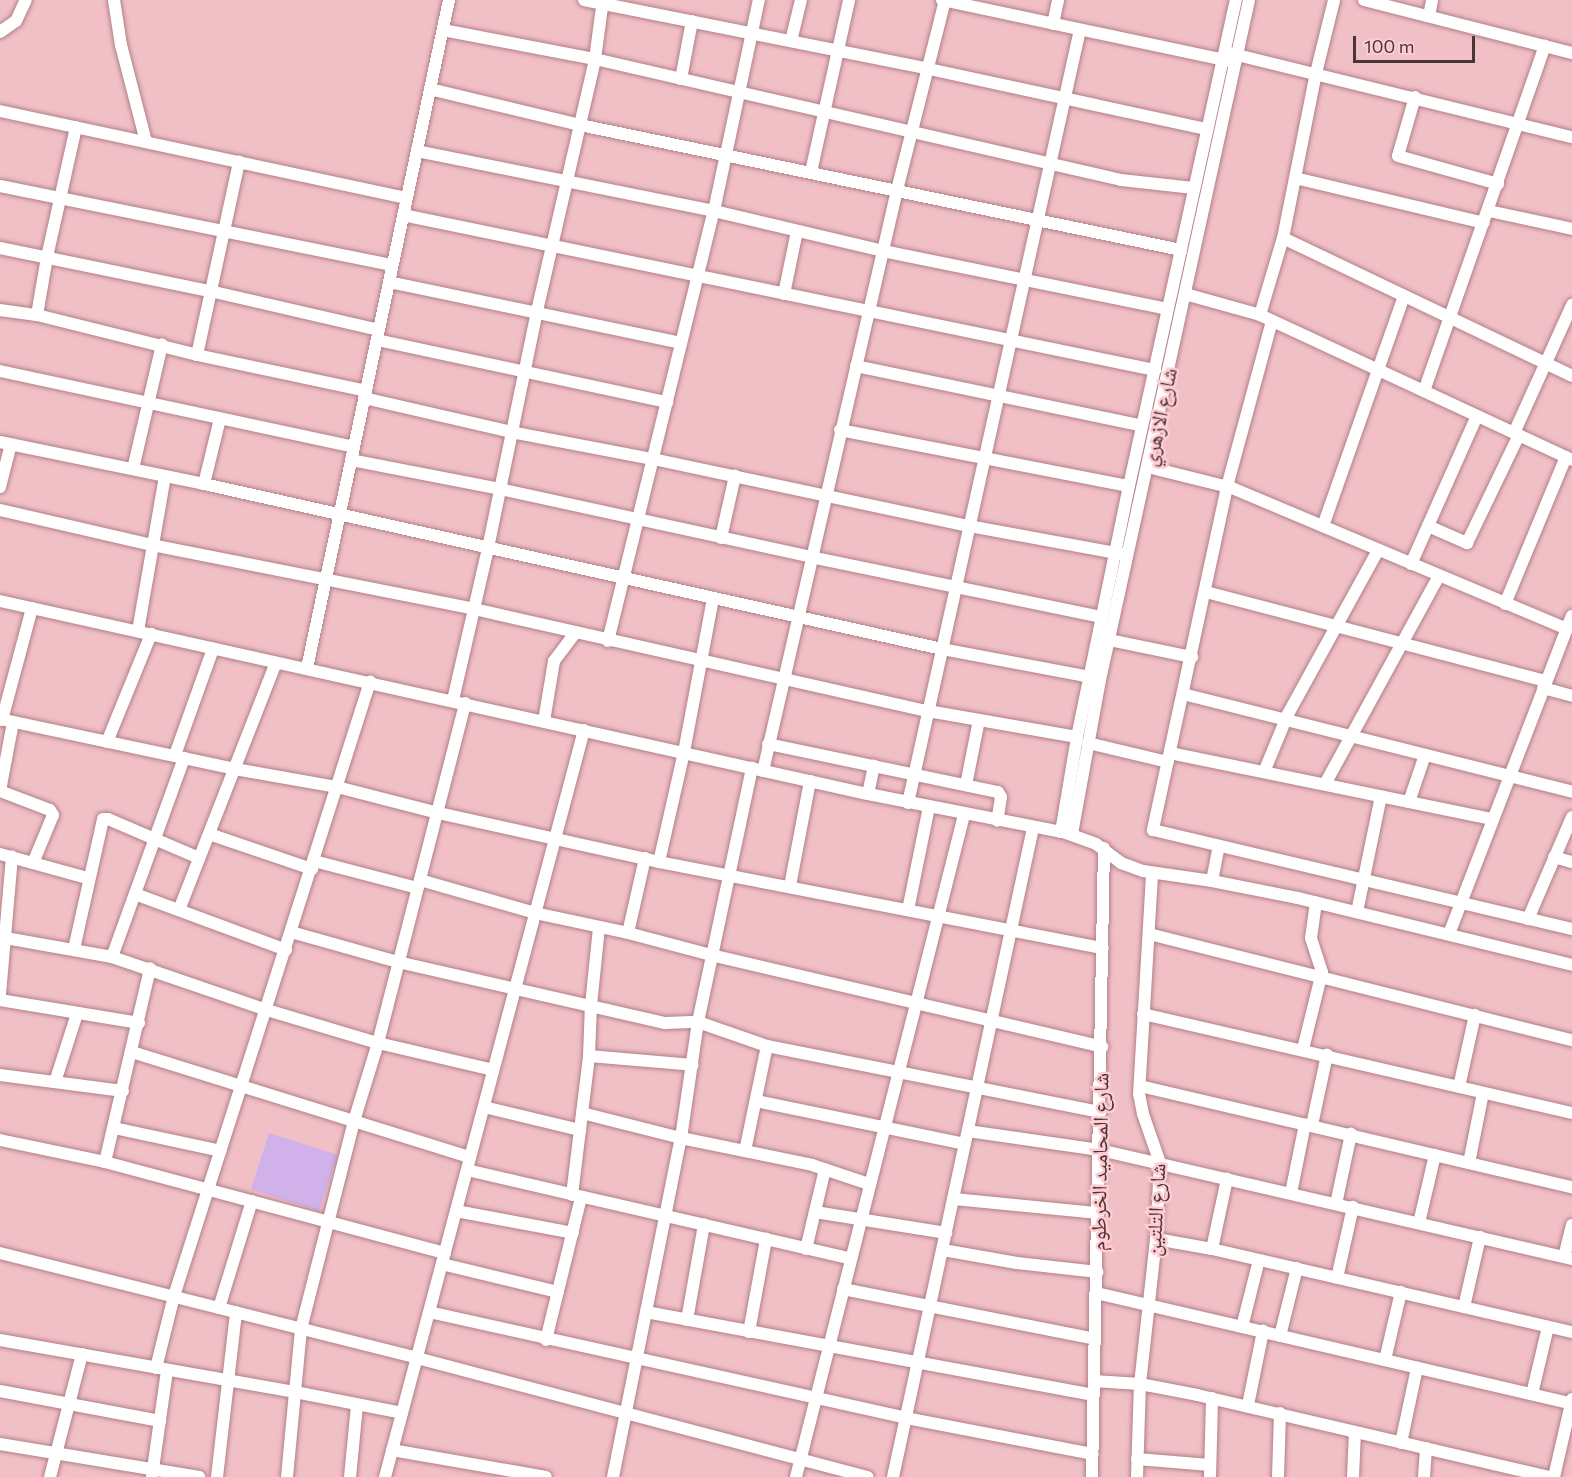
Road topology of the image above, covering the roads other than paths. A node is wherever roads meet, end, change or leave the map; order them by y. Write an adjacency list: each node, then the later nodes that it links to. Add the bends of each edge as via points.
1 (26, 0): 21 (street, via 16,21)
2 (114, 0): 44 (street, via 121,45)
3 (449, 0): 19 (street)
4 (584, 0): 15 (street)
5 (759, 0): 22 (street)
6 (801, 0): 23 (street)
7 (849, 0): 25 (street)
8 (944, 0): 18 (street); 29 (street)
9 (1058, 0): 18 (street)
10 (1236, 0): 27 (street, شارع الازهري)
11 (1249, 0): 27 (street, شارع الازهري)
12 (1334, 0): 30 (street)
13 (1365, 0): 16 (street)
14 (1432, 0): 16 (street)
15 (603, 2): 17 (street); 28 (street)
16 (1429, 16): 24 (street)
17 (692, 21): 22 (street); 31 (street)
18 (1053, 24): 20 (street)
19 (442, 30): 28 (street); 32 (street)
20 (1080, 30): 27 (street); 35 (street)
21 (0, 32)
22 (752, 33): 23 (street); 33 (street)
23 (791, 41): 25 (street)
24 (1545, 46): 26 (street); 38 (street)
25 (837, 51): 29 (street); 37 (street)
26 (1572, 53)
27 (1230, 57): 30 (street); 42 (street, شارع الازهري); 77 (street, شارع الازهري)
28 (595, 59): 31 (street); 39 (street)
29 (929, 69): 35 (street); 41 (street)
30 (1316, 73): 34 (street); 50 (street)
31 (681, 79): 33 (street)
32 (430, 89): 39 (street); 45 (street)
33 (741, 93): 37 (street); 46 (street)
34 (1414, 97): 38 (street); 52 (street, via 1398,156)
35 (1064, 100): 42 (street); 48 (street)
36 (0, 111): 40 (street)
37 (825, 111): 41 (street); 49 (street)
38 (1519, 124): 43 (street); 52 (street)
39 (580, 125): 46 (street); 51 (street)
40 (76, 127): 44 (street); 56 (street)
41 (911, 129): 48 (street); 55 (street)
42 (1207, 129): 54 (street, شارع الازهري)
43 (1572, 137)
44 (146, 142): 47 (street)
45 (417, 150): 51 (street); 57 (street)
46 (727, 154): 49 (street); 58 (street)
47 (239, 162): 57 (street); 64 (street)
48 (1050, 162): 54 (street, via 1121,180); 61 (street)
49 (811, 172): 55 (street)
50 (1295, 178): 60 (street); 65 (street)
51 (567, 180): 58 (street); 66 (street)
52 (1498, 184): 60 (street)
53 (0, 186): 56 (street)
54 (1194, 188): 68 (street, شارع الازهري)
55 (897, 190): 61 (street); 69 (street)
56 (59, 198): 64 (street); 70 (street)
57 (407, 198): 59 (street)
58 (714, 211): 63 (street); 72 (street)
59 (403, 215): 66 (street); 71 (street)
60 (1487, 217): 62 (street); 86 (street)
61 (1037, 219): 68 (street); 73 (street)
62 (1572, 229)
63 (797, 231): 69 (street); 76 (street)
64 (223, 232): 71 (street); 75 (street)
65 (1282, 238): 78 (street); 85 (street)
66 (553, 244): 72 (street); 82 (street)
67 (0, 248): 70 (street)
68 (1181, 250): 80 (street, شارع الازهري)
69 (882, 251): 73 (street); 83 (street)
70 (47, 257): 75 (street); 84 (street)
71 (392, 265): 74 (street)
72 (696, 276): 76 (street); 90 (street)
73 (1024, 281): 80 (street); 89 (street)
74 (389, 282): 82 (street); 88 (street)
75 (210, 291): 88 (street); 92 (street)
76 (784, 294): 83 (street)
77 (1185, 294): 85 (street); 117 (street, شارع الازهري)
78 (1404, 296): 86 (street); 96 (street)
79 (1572, 305): 93 (street)
80 (1167, 309): 95 (street, شارع الازهري)
81 (0, 310): 84 (street)
82 (537, 311): 90 (street); 98 (street)
83 (869, 311): 89 (street); 94 (street)
84 (38, 315): 91 (street)
85 (1260, 315): 87 (street)
86 (1451, 319): 93 (street); 100 (street)
87 (1272, 321): 96 (street); 124 (street)
88 (378, 335): 98 (street); 101 (street)
89 (1011, 338): 95 (street); 102 (street)
90 (681, 343): 103 (street)
91 (162, 344): 92 (street); 104 (street)
92 (197, 355): 101 (street)
93 (1546, 363): 99 (street); 110 (street)
94 (856, 366): 102 (street); 108 (street)
95 (1155, 370): 107 (street, شارع الازهري)
96 (1378, 370): 100 (street); 131 (street)
97 (0, 371): 104 (street)
98 (524, 372): 103 (street); 109 (street)
99 (1572, 376)
100 (1424, 391): 105 (street)
101 (365, 394): 109 (street); 112 (street)
102 (998, 398): 107 (street); 114 (street)
103 (667, 402): 113 (street)
104 (148, 404): 106 (street); 118 (street)
105 (1477, 416): 110 (street); 132 (street)
106 (220, 419): 112 (street); 121 (street)
107 (1142, 426): 123 (street, شارع الازهري)
108 (840, 430): 114 (street); 126 (street)
109 (511, 432): 113 (street); 125 (street)
110 (1517, 434): 115 (street); 132 (street, via 1467,543)
111 (5, 443): 118 (street); 122 (street)
112 (354, 447): 116 (street)
113 (653, 459): 120 (street); 129 (street)
114 (984, 459): 123 (street); 130 (street)
115 (1569, 459): 148 (street)
116 (351, 460): 125 (street); 128 (street)
117 (1148, 467): 124 (street); 138 (street, شارع الازهري)
118 (133, 469): 119 (street)
119 (165, 476): 121 (street); 134 (street)
120 (735, 476): 126 (street); 133 (street)
121 (204, 484): 128 (street)
122 (0, 486)
123 (1129, 486): 137 (street, شارع الازهري)
124 (1227, 487): 131 (street); 145 (street)
125 (500, 489): 129 (street); 135 (street)
126 (826, 495): 130 (street); 139 (street)
127 (0, 510): 134 (street)
128 (339, 516): 135 (street); 143 (street)
129 (638, 520): 133 (street); 142 (street)
130 (969, 526): 137 (street); 144 (street)
131 (1323, 526): 136 (street)
132 (1428, 526): 140 (street)
133 (721, 538): 139 (street)
134 (152, 545): 143 (street); 156 (street)
135 (488, 548): 142 (street); 150 (street)
136 (1377, 550): 140 (street); 154 (street)
137 (1115, 552): 138 (street); 153 (street, شارع الازهري)
138 (1128, 556): 159 (street, شارع الازهري)
139 (811, 557): 144 (street); 152 (street)
140 (1411, 564): 141 (street)
141 (1439, 576): 148 (street); 161 (street)
142 (625, 578): 146 (street); 160 (street)
143 (326, 579): 150 (street); 168 (street)
144 (956, 588): 153 (street); 164 (street)
145 (1206, 591): 154 (street); 165 (street)
146 (712, 598): 152 (street); 166 (street)
147 (0, 602): 149 (street)
148 (1506, 604): 155 (street)
149 (32, 608): 156 (street); 177 (street)
150 (474, 609): 157 (street); 175 (street)
151 (1572, 616): 155 (street)
152 (798, 617): 164 (street); 169 (street)
153 (1101, 617): 170 (street, شارع الازهري)
154 (1337, 627): 161 (street); 179 (street)
155 (1567, 629): 162 (street)
156 (138, 631): 158 (street)
157 (575, 633): 160 (street); 180 (street, via 554,661)
158 (151, 634): 163 (street); 184 (street)
159 (1110, 640): 165 (street); 183 (street, شارع الازهري)
160 (609, 641): 166 (street)
161 (1403, 644): 172 (street); 182 (street)
162 (1567, 644): 172 (street)
163 (213, 649): 167 (street); 188 (street)
164 (942, 649): 170 (street); 176 (street)
165 (1192, 657): 173 (street)
166 (699, 660): 169 (street); 186 (street)
167 (276, 663): 168 (street); 191 (street)
168 (307, 668): 171 (street)
169 (782, 677): 176 (street); 185 (street)
170 (1090, 677): 183 (street, شارع الازهري)
171 (370, 682): 175 (street); 199 (street)
172 (1545, 685): 174 (street); 195 (street)
173 (1184, 694): 179 (street); 189 (street)
174 (1572, 696)
175 (459, 702): 180 (street); 207 (street)
176 (928, 711): 178 (street); 194 (street)
177 (5, 720): 184 (street); 200 (street)
178 (979, 720): 183 (street); 198 (street)
179 (1286, 720): 182 (street); 193 (street)
180 (544, 721): 181 (street)
181 (584, 730): 186 (street); 215 (street)
182 (1351, 737): 187 (street); 197 (street)
183 (1083, 740): 189 (street); 213 (street, شارع الازهري)
184 (107, 742): 188 (street)
185 (768, 744): 190 (street); 192 (street)
186 (684, 752): 192 (street); 223 (street)
187 (1425, 755): 195 (street); 204 (street)
188 (179, 756): 191 (street); 216 (street)
189 (1169, 757): 193 (street); 217 (street, via 1153,830)
190 (874, 766): 194 (street); 202 (street)
191 (235, 769): 199 (street); 214 (street)
192 (757, 769): 196 (street); 228 (street)
193 (1264, 772): 197 (street)
194 (914, 774): 198 (street); 205 (street)
195 (1509, 775): 201 (street); 210 (street)
196 (810, 781): 202 (street); 233 (street)
197 (1325, 784): 203 (street)
198 (966, 785): 211 (street, via 999,793)
199 (337, 787): 207 (street); 226 (street)
200 (0, 791): 225 (street, via 50,810 53,815)
201 (1572, 792)
202 (868, 794): 205 (street)
203 (1381, 796): 204 (street); 230 (street)
204 (1409, 802): 210 (street)
205 (908, 803): 206 (street)
206 (929, 807): 208 (street); 238 (street)
207 (438, 813): 215 (street); 232 (street)
208 (964, 815): 211 (street); 241 (street)
209 (1572, 817): 220 (street)
210 (1492, 819): 236 (street)
211 (997, 821): 212 (street)
212 (1033, 828): 213 (street); 245 (street)
213 (1066, 833): 218 (street)
214 (209, 834): 221 (street); 226 (street)
215 (555, 839): 222 (street); 240 (street)
216 (155, 840): 221 (street); 229 (street, via 103,819); 234 (street)
217 (1219, 846): 230 (street); 231 (street)
218 (1104, 848): 227 (street, via 1126,865); 251 (street, شارع المحاميد الخرطوم)
219 (6, 855): 225 (street); 250 (street)
220 (1554, 857): 224 (street); 242 (street)
221 (199, 858): 237 (street)
222 (645, 858): 223 (street); 247 (street)
223 (659, 862): 228 (street)
224 (1572, 862)
225 (33, 863): 229 (street)
226 (313, 865): 232 (street); 246 (street)
227 (1152, 873): 231 (street); 248 (street, شارع التلتين)
228 (728, 875): 233 (street); 254 (street)
229 (87, 878): 252 (street)
230 (1363, 880): 236 (street); 239 (street)
231 (1212, 881): 235 (street)
232 (419, 884): 240 (street); 256 (street)
233 (790, 886): 238 (street)
234 (135, 894): 237 (street); 255 (street)
235 (1316, 902): 239 (street); 259 (street, via 1311,938 1322,965)
236 (1460, 903): 242 (street); 249 (street)
237 (179, 910): 253 (street)
238 (908, 910): 241 (street)
239 (1357, 912): 249 (street)
240 (535, 913): 243 (street); 260 (street)
241 (940, 915): 245 (street); 263 (street)
242 (1528, 919): 244 (street)
243 (599, 927): 247 (street); 264 (street)
244 (1572, 929)
245 (1013, 930): 251 (street); 270 (street)
246 (291, 932): 253 (street); 256 (street)
247 (628, 933): 254 (street)
248 (1149, 934): 259 (street); 267 (street, شارع التلتين)
249 (1449, 934): 257 (street)
250 (3, 938): 252 (street); 261 (street)
251 (1103, 948): 275 (street, شارع المحاميد الخرطوم)
252 (74, 949): 255 (street)
253 (286, 950): 265 (street)
254 (711, 955): 263 (street); 269 (street)
255 (112, 957): 258 (street)
256 (398, 962): 260 (street); 273 (street)
257 (1572, 964)
258 (150, 968): 265 (street); 271 (street)
259 (1320, 976): 268 (street); 276 (street)
260 (515, 988): 264 (street); 281 (street)
261 (0, 994)
262 (0, 1000): 266 (street)
263 (917, 1004): 270 (street); 282 (street)
264 (591, 1005): 269 (street, via 664,1023); 279 (street)
265 (267, 1010): 273 (street); 285 (street)
266 (77, 1014): 271 (street); 284 (street)
267 (1143, 1014): 276 (street); 286 (street, شارع التلتين)
268 (1475, 1015): 272 (street); 287 (street)
269 (698, 1022): 274 (street); 280 (street)
270 (993, 1022): 275 (street); 288 (street)
271 (139, 1023): 277 (street)
272 (1572, 1040)
273 (378, 1043): 281 (street); 296 (street)
274 (767, 1046): 282 (street); 291 (street)
275 (1102, 1047): 293 (street, شارع المحاميد الخرطوم)
276 (1303, 1049): 278 (street)
277 (132, 1052): 285 (street); 289 (street)
278 (1327, 1055): 287 (street); 297 (street)
279 (590, 1056): 280 (street); 294 (street)
280 (693, 1065): 303 (street)
281 (494, 1070): 292 (street)
282 (899, 1072): 288 (street); 298 (street)
283 (0, 1075): 284 (street)
284 (55, 1082): 289 (street)
285 (242, 1084): 296 (street); 307 (street)
286 (1140, 1086): 297 (street); 312 (street, شارع التلتين, via 1143,1114)
287 (1459, 1087): 290 (street)
288 (978, 1088): 293 (street); 301 (street)
289 (123, 1091): 299 (street)
290 (1483, 1093): 295 (street); 313 (street)
291 (756, 1101): 298 (street); 308 (street)
292 (484, 1107): 300 (street); 310 (street)
293 (1101, 1112): 306 (street, شارع المحاميد الخرطوم)
294 (582, 1113): 300 (street); 303 (street)
295 (1572, 1113)
296 (354, 1121): 310 (street); 331 (street)
297 (1309, 1124): 302 (street); 320 (street)
298 (883, 1127): 305 (street); 317 (street)
299 (114, 1128): 307 (street); 311 (street)
300 (580, 1130): 321 (street)
301 (968, 1131): 305 (street); 306 (street)
302 (1351, 1134): 309 (street); 324 (street)
303 (681, 1138): 308 (street); 329 (street)
304 (0, 1140): 311 (street)
305 (965, 1144): 322 (street)
306 (1100, 1150): 312 (street); 328 (street, شارع المحاميد الخرطوم)
307 (221, 1151): 319 (street)
308 (746, 1151): 314 (street)
309 (1435, 1155): 313 (street); 332 (street)
310 (470, 1157): 315 (street)
311 (105, 1162): 319 (street)
312 (1160, 1163): 316 (street); 339 (street, شارع التلتين)
313 (1469, 1163): 318 (street)
314 (825, 1169): 317 (street); 327 (street)
315 (467, 1170): 321 (street); 326 (street)
316 (1227, 1179): 320 (street); 341 (street)
317 (870, 1184): 330 (street)
318 (1572, 1187)
319 (208, 1189): 323 (street); 355 (street)
320 (1291, 1193): 324 (street)
321 (577, 1196): 329 (street); 335 (street)
322 (954, 1199): 328 (street); 336 (street)
323 (252, 1201): 331 (street); 359 (street)
324 (1336, 1204): 325 (street)
325 (1353, 1207): 332 (street); 350 (street)
326 (456, 1211): 335 (street); 344 (street)
327 (815, 1212): 330 (street); 340 (street)
328 (1098, 1213): 349 (street, شارع المحاميد الخرطوم)
329 (665, 1215): 333 (street); 360 (street)
330 (860, 1220): 336 (street); 346 (street)
331 (328, 1221): 344 (street); 366 (street)
332 (1419, 1223): 337 (street)
333 (704, 1225): 338 (street); 363 (street)
334 (1572, 1225): 345 (street)
335 (573, 1233): 352 (street)
336 (946, 1233): 342 (street)
337 (1480, 1237): 345 (street); 358 (street)
338 (766, 1239): 340 (street); 368 (street)
339 (1155, 1239): 341 (street); 356 (street, شارع التلتين)
340 (806, 1249): 346 (street)
341 (1212, 1249): 347 (street)
342 (943, 1250): 349 (street); 357 (street)
343 (0, 1253): 355 (street)
344 (443, 1258): 352 (street); 362 (street)
345 (1568, 1258)
346 (851, 1259): 351 (street)
347 (1259, 1260): 348 (street); 364 (street)
348 (1297, 1268): 350 (street); 370 (street)
349 (1097, 1272): 354 (street, شارع المحاميد الخرطوم)
350 (1337, 1278): 353 (street)
351 (843, 1289): 357 (street); 374 (street)
352 (558, 1292): 373 (street)
353 (1401, 1292): 358 (street); 378 (street)
354 (1096, 1293): 356 (street); 371 (street, شارع المحاميد الخرطوم)
355 (174, 1296): 359 (street); 381 (street)
356 (1147, 1306): 364 (street); 384 (street, شارع التلتين)
357 (930, 1307): 371 (street); 379 (street)
358 (1464, 1307): 365 (street)
359 (219, 1308): 361 (street)
360 (646, 1311): 363 (street); 377 (street)
361 (236, 1312): 366 (street); 382 (street)
362 (429, 1312): 373 (street); 376 (street)
363 (687, 1320): 368 (street)
364 (1242, 1326): 367 (street)
365 (1548, 1327): 369 (street); 387 (street)
366 (301, 1329): 376 (street); 386 (street)
367 (1263, 1331): 370 (street); 394 (street)
368 (749, 1332): 374 (street)
369 (1572, 1332)
370 (1280, 1336): 378 (street)
371 (1095, 1339): 383 (street, شارع المحاميد الخرطوم)
372 (0, 1340): 375 (street)
373 (546, 1340): 377 (street)
374 (829, 1346): 379 (street); 389 (street)
375 (82, 1354): 381 (street); 392 (street)
376 (417, 1358): 395 (street); 397 (street)
377 (637, 1359): 389 (street); 397 (street)
378 (1385, 1360): 380 (street)
379 (918, 1362): 388 (street); 398 (street)
380 (1418, 1368): 387 (street); 401 (street)
381 (161, 1369): 382 (street); 399 (street)
382 (228, 1380): 386 (street); 413 (street)
383 (1094, 1382): 384 (street); 388 (street, شارع المحاميد الخرطوم)
384 (1140, 1384): 390 (street); 408 (street, شارع التلتين)
385 (0, 1391): 392 (street)
386 (296, 1392): 393 (street); 414 (street)
387 (1532, 1394): 391 (street)
388 (1092, 1395): 406 (street, شارع المحاميد الخرطوم)
389 (816, 1398): 398 (street); 407 (street)
390 (1212, 1398): 394 (street); 409 (street)
391 (1572, 1402): 428 (street)
392 (70, 1404): 399 (street); 405 (street)
393 (357, 1406): 395 (street); 415 (street)
394 (1248, 1406): 396 (street)
395 (402, 1413): 404 (street)
396 (1280, 1413): 400 (street); 424 (street)
397 (627, 1414): 407 (street); 418 (street)
398 (906, 1418): 406 (street); 421 (street)
399 (160, 1421): 410 (street)
400 (1355, 1432): 401 (street); 425 (street)
401 (1401, 1443): 403 (street)
402 (0, 1444): 405 (street)
403 (1426, 1448): 426 (street); 427 (street)
404 (392, 1450): 416 (street); 417 (street)
405 (56, 1454): 410 (street); 411 (street)
406 (1093, 1454): 422 (street, شارع المحاميد الخرطوم)
407 (801, 1459): 419 (street); 420 (street)
408 (1137, 1459): 409 (street); 423 (street, شارع التلتين)
409 (1210, 1471)
410 (153, 1474): 412 (street)
411 (50, 1477)
412 (200, 1477)
413 (217, 1477)
414 (286, 1477)
415 (350, 1477)
416 (385, 1477)
417 (546, 1477)
418 (613, 1477)
419 (796, 1477)
420 (868, 1477)
421 (893, 1477)
422 (1092, 1477)
423 (1137, 1477)
424 (1278, 1477)
425 (1353, 1477)
426 (1424, 1477)
427 (1549, 1477)
428 (1554, 1477)

